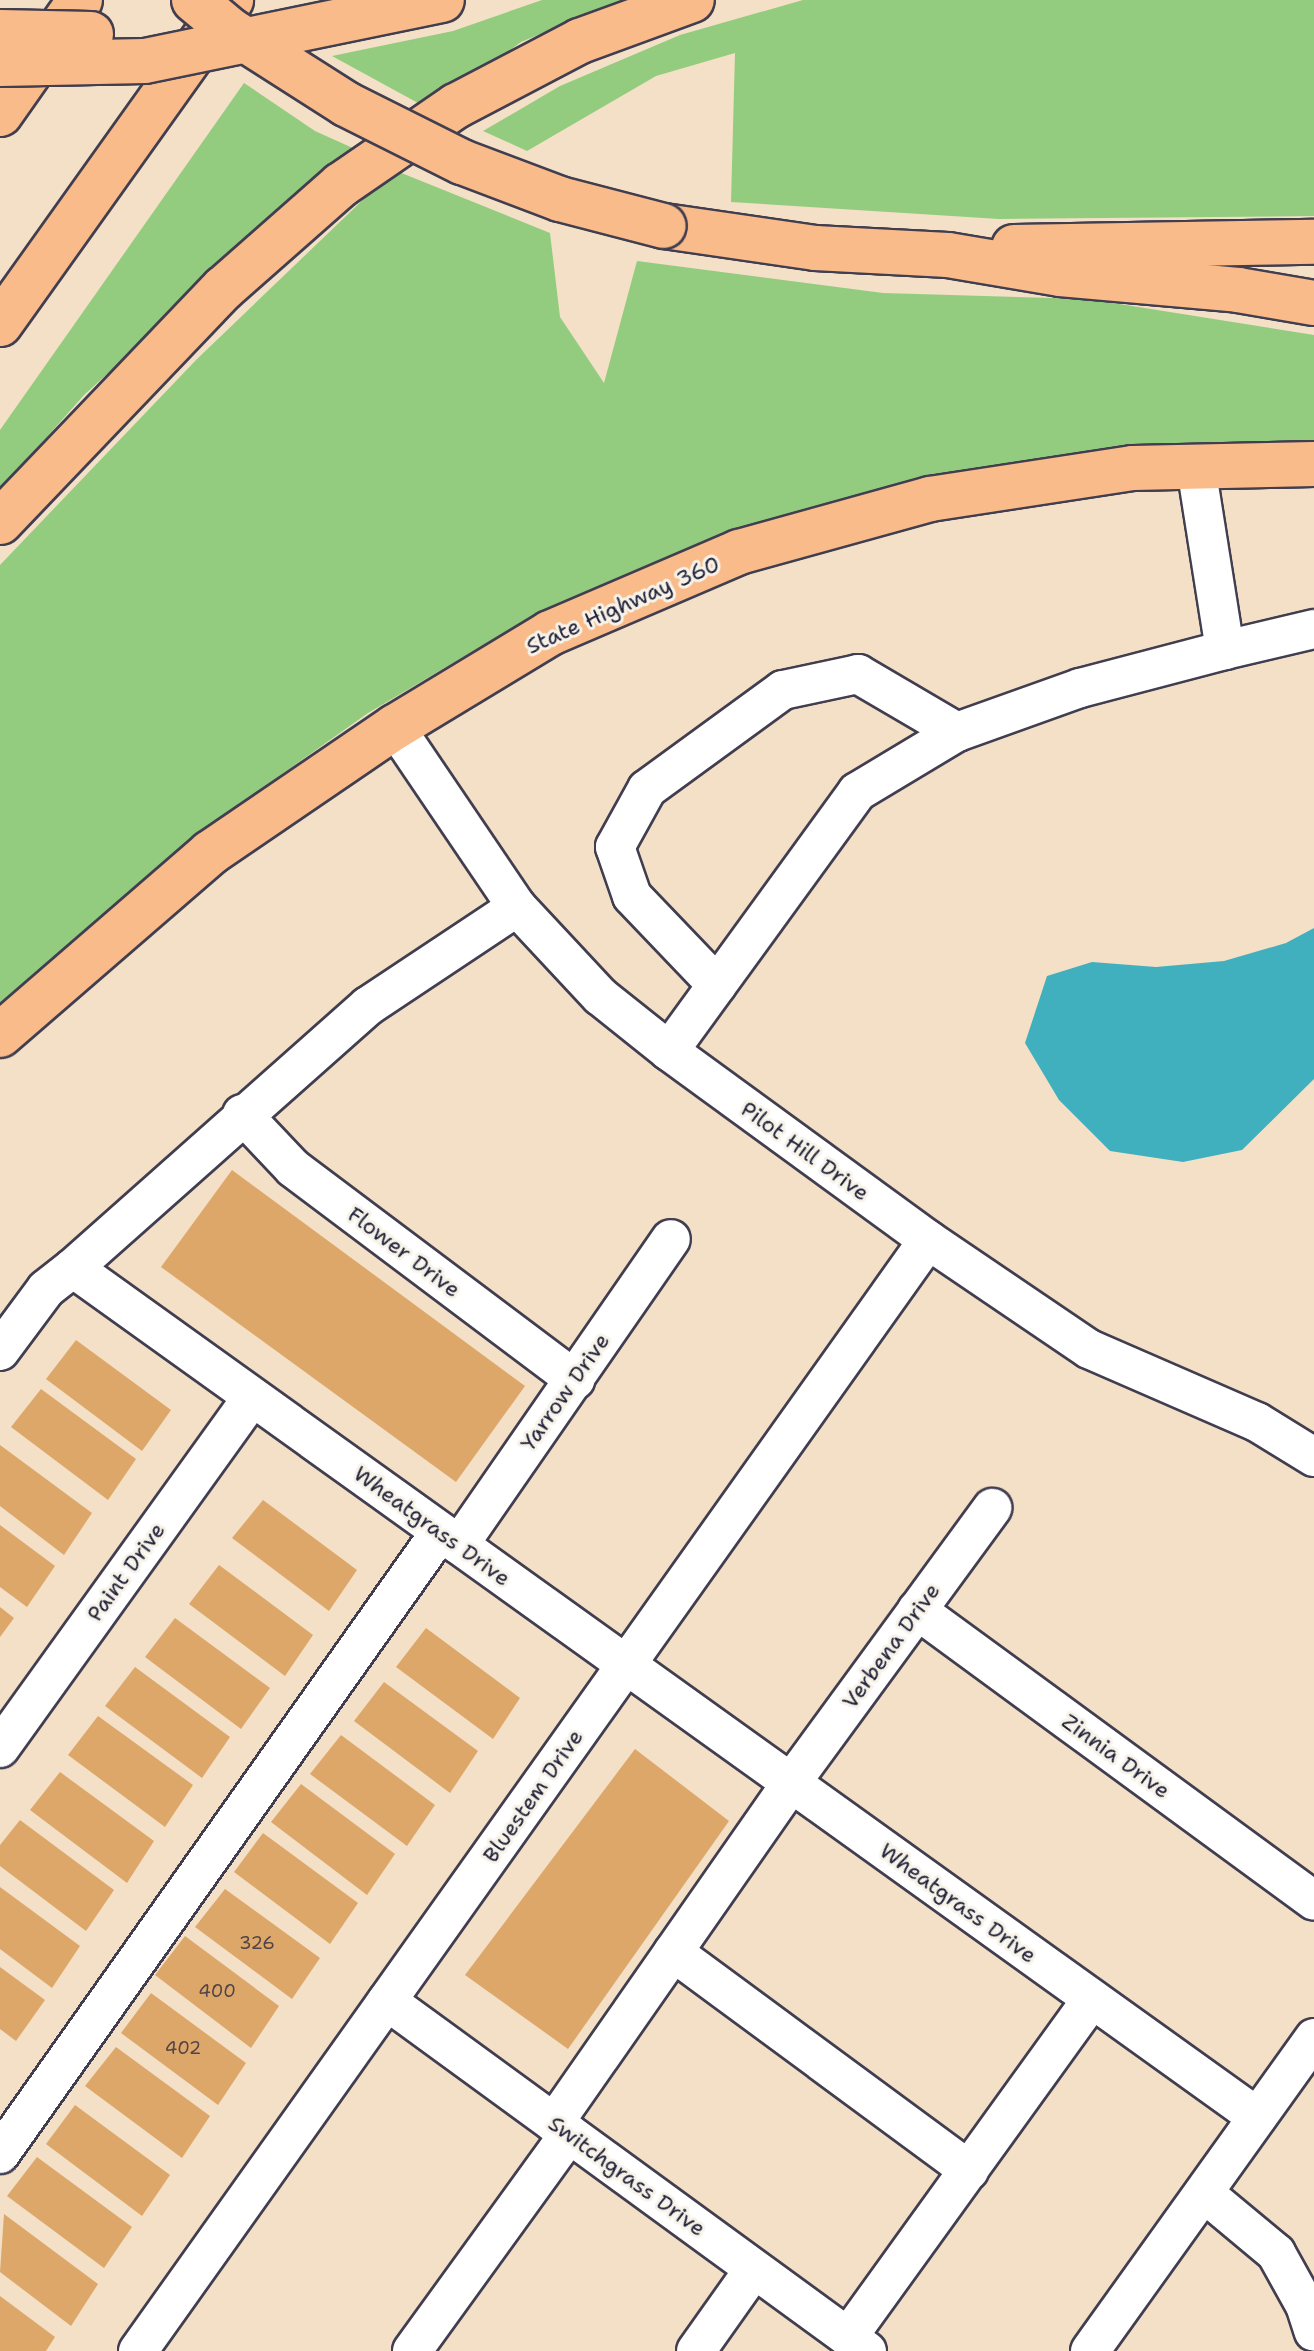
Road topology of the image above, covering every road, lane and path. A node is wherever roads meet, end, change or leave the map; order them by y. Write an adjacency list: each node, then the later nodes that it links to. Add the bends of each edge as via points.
1 (80, 0): 9 (main road)
2 (194, 0): 11 (main road, bridge, via 230,30 346,104 462,162 560,199 664,226 815,248)
3 (231, 0): 13 (main road)
4 (442, 0): 7 (main road, bridge)
5 (692, 0): 16 (main road, via 580,41 456,106 341,185 224,288)
6 (0, 32): 7 (main road, bridge, via 126,34)
7 (212, 47): 8 (main road, bridge, via 145,61)
8 (0, 64)
9 (0, 114)
10 (1314, 242): 11 (main road, via 1040,245)
11 (948, 255): 12 (main road, via 1060,274 1238,290)
12 (1314, 303)
13 (0, 324)
14 (1314, 464): 15 (main road, State Highway 360)
15 (1196, 466): 18 (street); 19 (main road, State Highway 360, via 1133,468 930,499 739,552 550,633)
16 (0, 522)
17 (1314, 629): 18 (street)
18 (1225, 650): 20 (street, via 1080,688)
19 (395, 727): 21 (street, Pilot Hill Drive); 23 (main road, State Highway 360, via 210,853)
20 (957, 732): 22 (street, via 857,792); 22 (street, via 858,674 783,690 647,789 615,847 632,896)
21 (517, 907): 24 (street, Pilot Hill Drive, via 600,996); 25 (street, via 368,1006)
22 (717, 985): 24 (street)
23 (0, 1035)
24 (669, 1051): 27 (street, Pilot Hill Drive)
25 (242, 1114): 28 (street); 30 (street, Flower Drive, via 293,1168)
26 (671, 1239): 30 (street, Yarrow Drive)
27 (928, 1240): 32 (street, Pilot Hill Drive, via 1089,1349 1257,1422); 36 (street, Bluestem Drive)
28 (73, 1268): 29 (street, via 46,1289); 31 (street, Wheatgrass Drive)
29 (0, 1351)
30 (575, 1380): 34 (street, Yarrow Drive)
31 (252, 1397): 34 (street, Wheatgrass Drive); 37 (street, Paint Drive)
32 (1314, 1457)
33 (992, 1508): 35 (street, Verbena Drive)
34 (450, 1538): 36 (street, Wheatgrass Drive); 46 (street, Yarrow Drive)
35 (917, 1610): 38 (street, Verbena Drive); 39 (street, Zinnia Drive)
36 (626, 1665): 38 (street, Wheatgrass Drive); 42 (street, Bluestem Drive)
37 (6, 1728)
38 (791, 1783): 40 (street, Verbena Drive); 41 (street, Wheatgrass Drive)
39 (1314, 1901)
40 (673, 1952): 45 (street, Verbena Drive); 47 (street)
41 (1092, 1999): 44 (street, Wheatgrass Drive); 47 (street)
42 (387, 2001): 45 (street, Switchgrass Drive); 52 (street, Bluestem Drive)
43 (1314, 2038): 44 (street)
44 (1257, 2117): 48 (street)
45 (562, 2128): 49 (street, Switchgrass Drive); 53 (street, Verbena Drive)
46 (0, 2154)
47 (969, 2170): 51 (street)
48 (1204, 2193): 50 (street, via 1276,2253); 55 (street)
49 (754, 2269): 51 (street, Switchgrass Drive); 54 (street)
50 (1314, 2332)
51 (858, 2344)
52 (138, 2351)
53 (412, 2351)
54 (696, 2351)
55 (1090, 2351)

